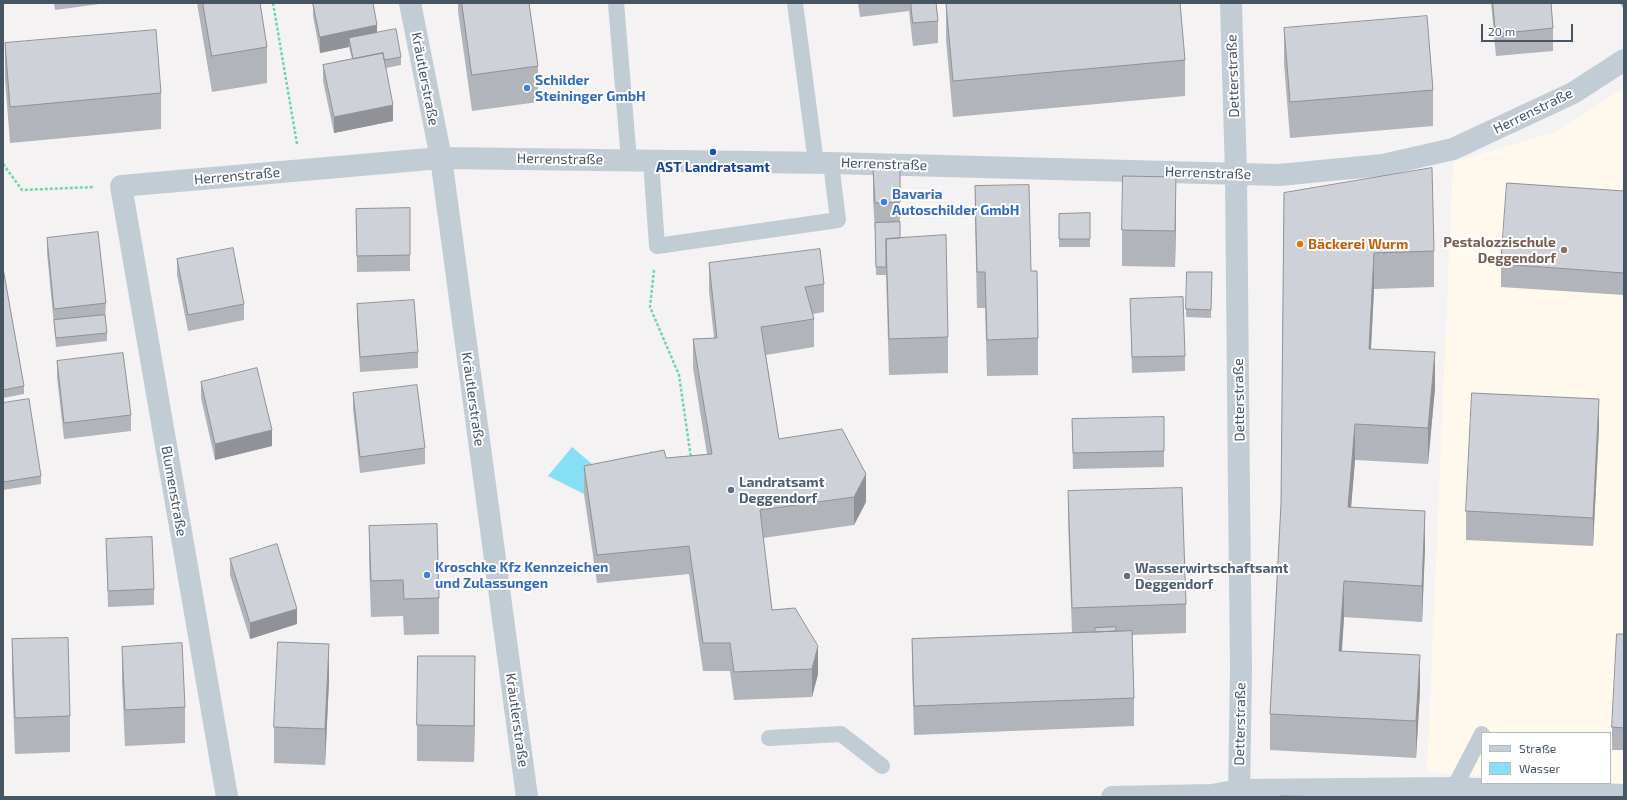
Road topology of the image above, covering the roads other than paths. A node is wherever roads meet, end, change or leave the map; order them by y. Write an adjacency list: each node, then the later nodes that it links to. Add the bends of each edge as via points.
1 (410, 3): 6 (street, Kräutlerstraße)
2 (616, 3): 7 (lane)
3 (795, 3): 9 (lane)
4 (1231, 3): 10 (street, Detterstraße)
5 (1624, 60): 10 (street, Herrenstraße, via 1573,93 1453,149 1384,165 1279,175)
6 (441, 158): 7 (street, Herrenstraße); 11 (street, Herrenstraße); 19 (street, Kräutlerstraße)
7 (628, 160): 8 (street, Herrenstraße)
8 (650, 161): 9 (street, Herrenstraße); 9 (lane, via 657,246 838,220)
9 (823, 162): 10 (street, Herrenstraße)
10 (1236, 174): 16 (street, Detterstraße, via 1241,660)
11 (121, 186): 18 (street, Blumenstraße)
12 (1481, 735): 15 (lane)
13 (769, 738): 14 (lane, via 841,734)
14 (882, 766)
15 (1454, 788): 16 (street); 17 (street)
16 (1239, 793): 20 (street)
17 (1624, 795)
18 (227, 797)
19 (527, 797)
20 (1112, 797)

